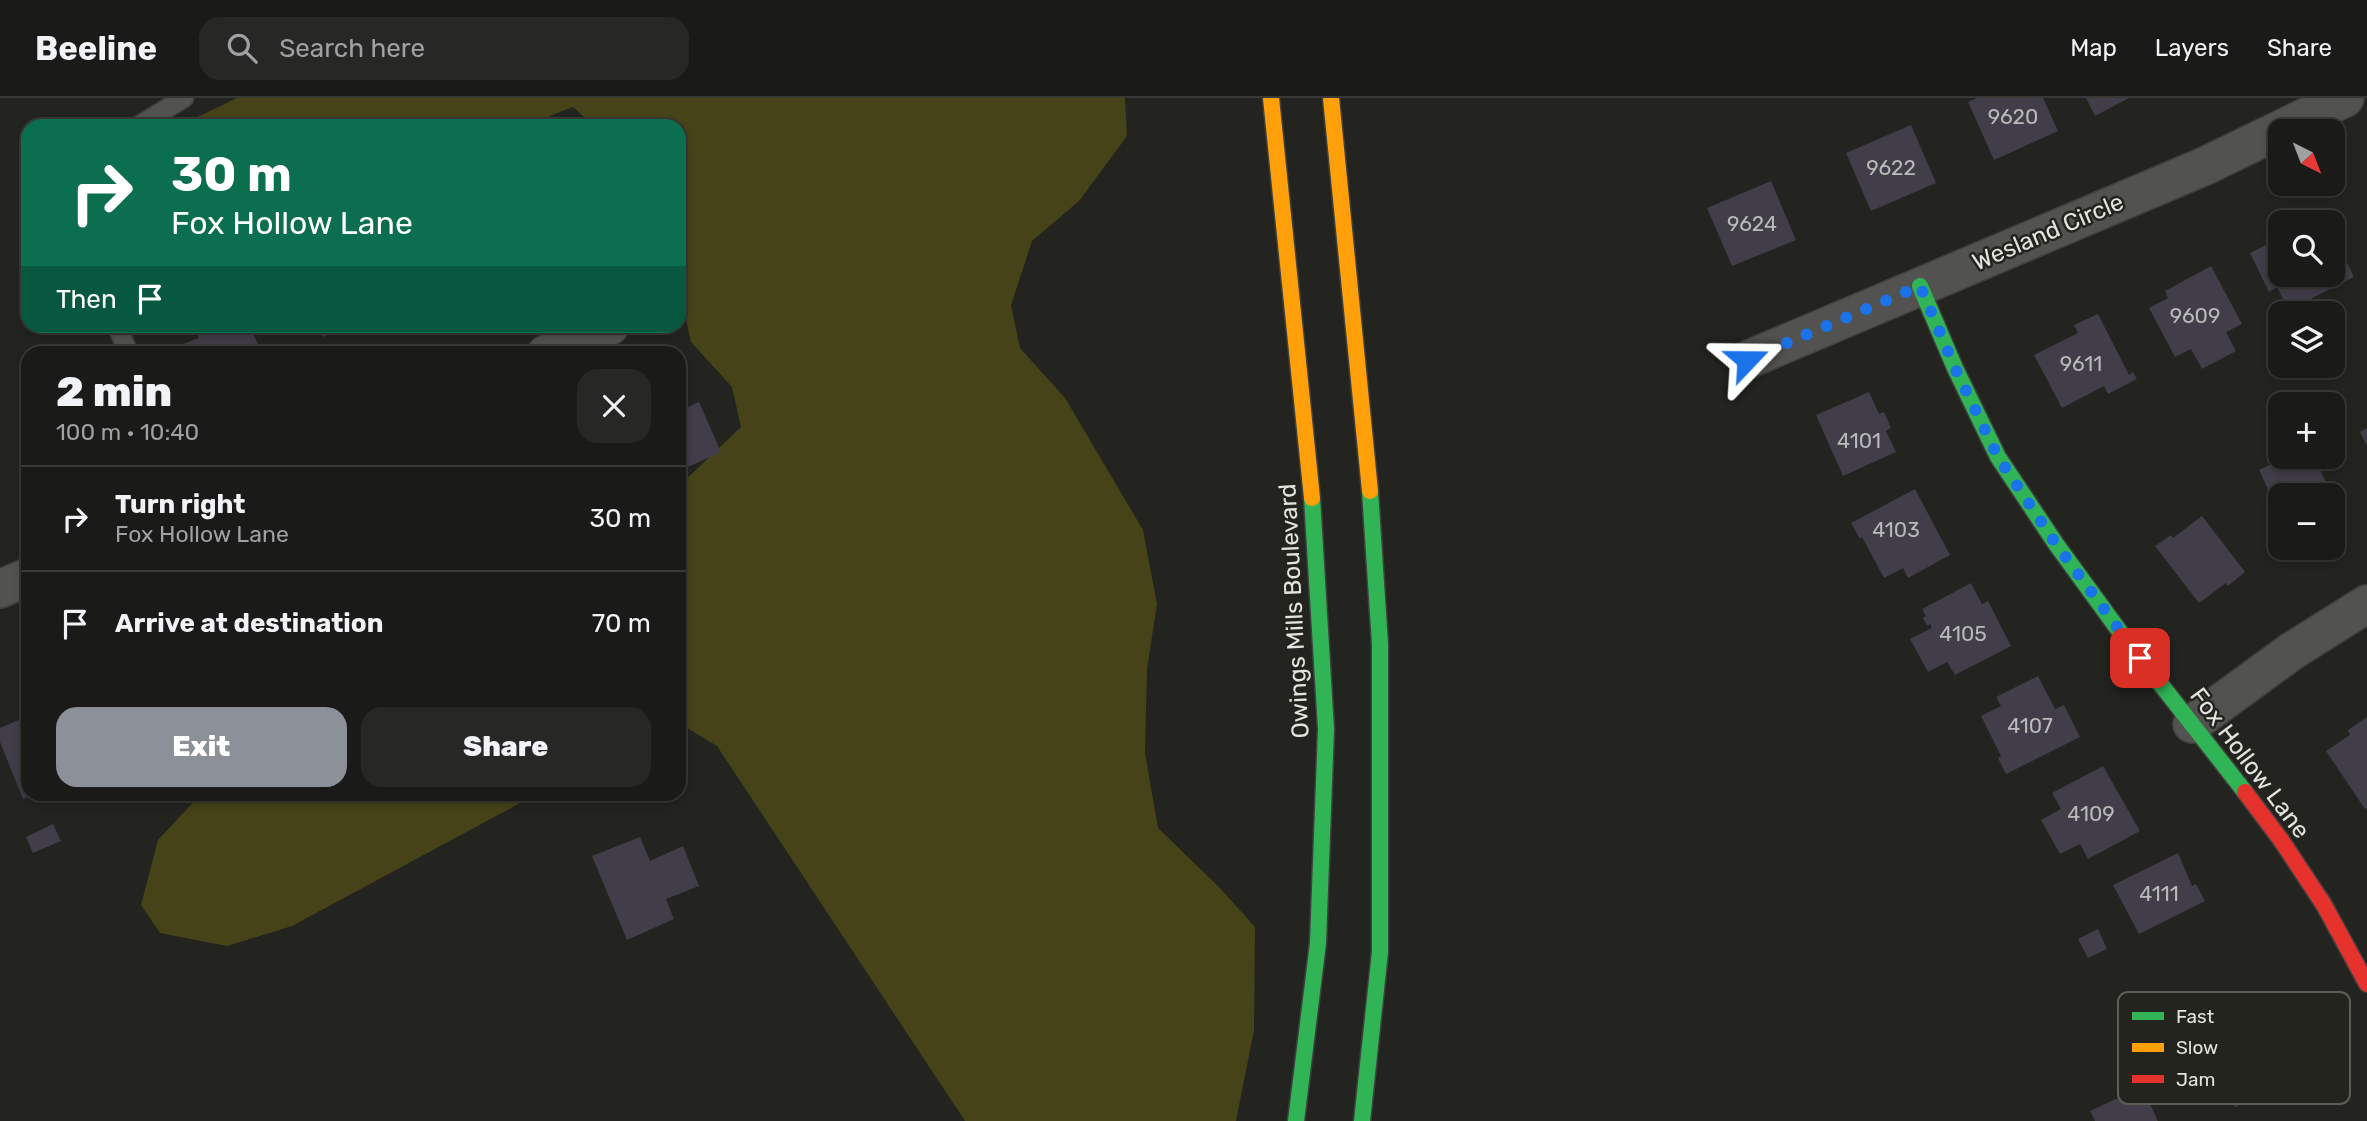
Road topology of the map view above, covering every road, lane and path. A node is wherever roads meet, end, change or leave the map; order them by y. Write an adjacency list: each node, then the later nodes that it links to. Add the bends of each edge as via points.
1 (184, 98): 5 (lane)
2 (1270, 98): 15 (main road, Owings Mills Boulevard, via 1311,487 1326,729 1318,943)
3 (1331, 98): 16 (main road, via 1374,526 1380,644 1380,953)
4 (2345, 98): 6 (street, Wesland Circle, via 2205,166)
5 (150, 119)
6 (1920, 286): 9 (street, Wesland Circle); 13 (main road, Fox Hollow Lane, via 1998,457 2101,605)
7 (594, 333): 8 (street)
8 (564, 346)
9 (1747, 360)
10 (21, 580): 11 (street)
11 (0, 589)
12 (2367, 604): 13 (street)
13 (2192, 724): 14 (main road, Fox Hollow Lane, via 2281,840 2324,905)
14 (2367, 984)
15 (1296, 1121)
16 (1362, 1121)

